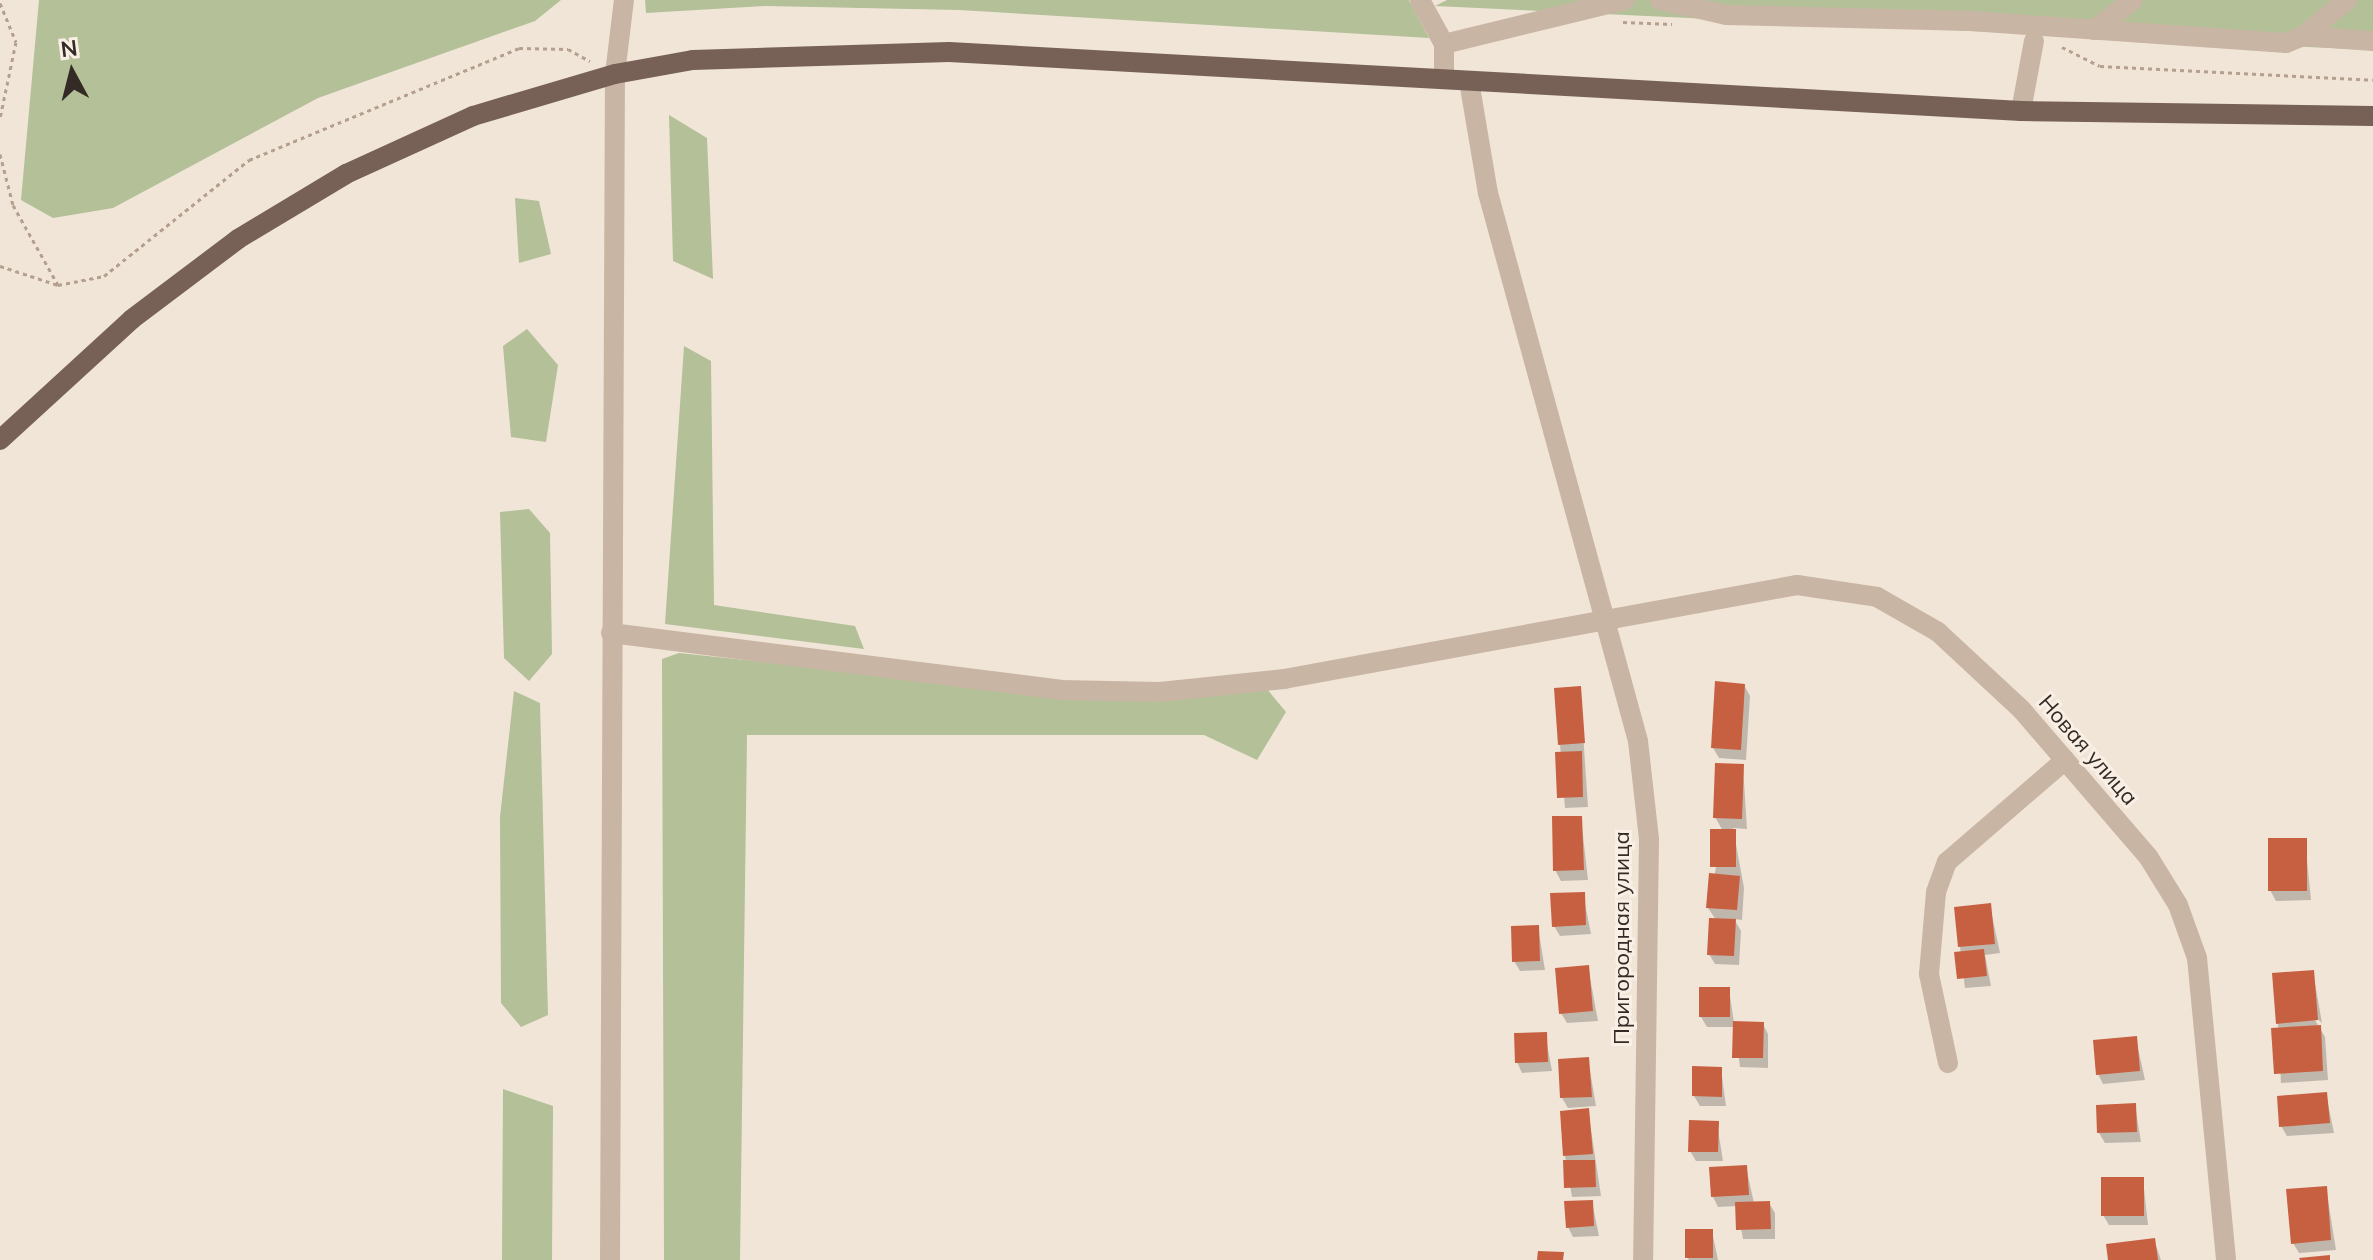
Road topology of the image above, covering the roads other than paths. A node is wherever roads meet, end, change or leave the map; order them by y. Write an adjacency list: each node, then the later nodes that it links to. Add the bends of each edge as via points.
1 (624, 0): 16 (street)
2 (1420, 0): 15 (street)
3 (1625, 0): 15 (street)
4 (1660, 0): 9 (street)
5 (1744, 0): 9 (street)
6 (1972, 0): 10 (street)
7 (2133, 0): 11 (street)
8 (2347, 0): 12 (street)
9 (1726, 15): 10 (street)
10 (1971, 21): 11 (street)
11 (2094, 30): 12 (street, via 2286,43)
12 (2303, 36): 14 (street)
13 (2034, 41): 19 (street)
14 (2373, 41)
15 (1444, 44): 17 (street)
16 (615, 74): 17 (main road, via 761,54 853,50); 21 (main road, via 432,133 299,201 132,319); 23 (street)
17 (1444, 79): 18 (main road)
18 (1469, 81): 19 (main road); 22 (street, Пригородная улица, via 1488,193)
19 (2021, 111): 20 (main road)
20 (2373, 116)
21 (0, 440)
22 (1604, 622): 23 (street, Новая улица, via 1284,679 1160,692 1060,690); 24 (street, Новая улица, via 1797,585 1877,597 1938,632); 27 (street, Пригородная улица, via 1638,741 1649,839)
23 (611, 633): 26 (street)
24 (2065, 760): 25 (street, via 1947,862 1936,892 1929,974); 28 (street, Новая улица, via 2149,858 2178,905 2197,958)
25 (1948, 1063)
26 (610, 1260)
27 (1643, 1260)
28 (2226, 1260)

